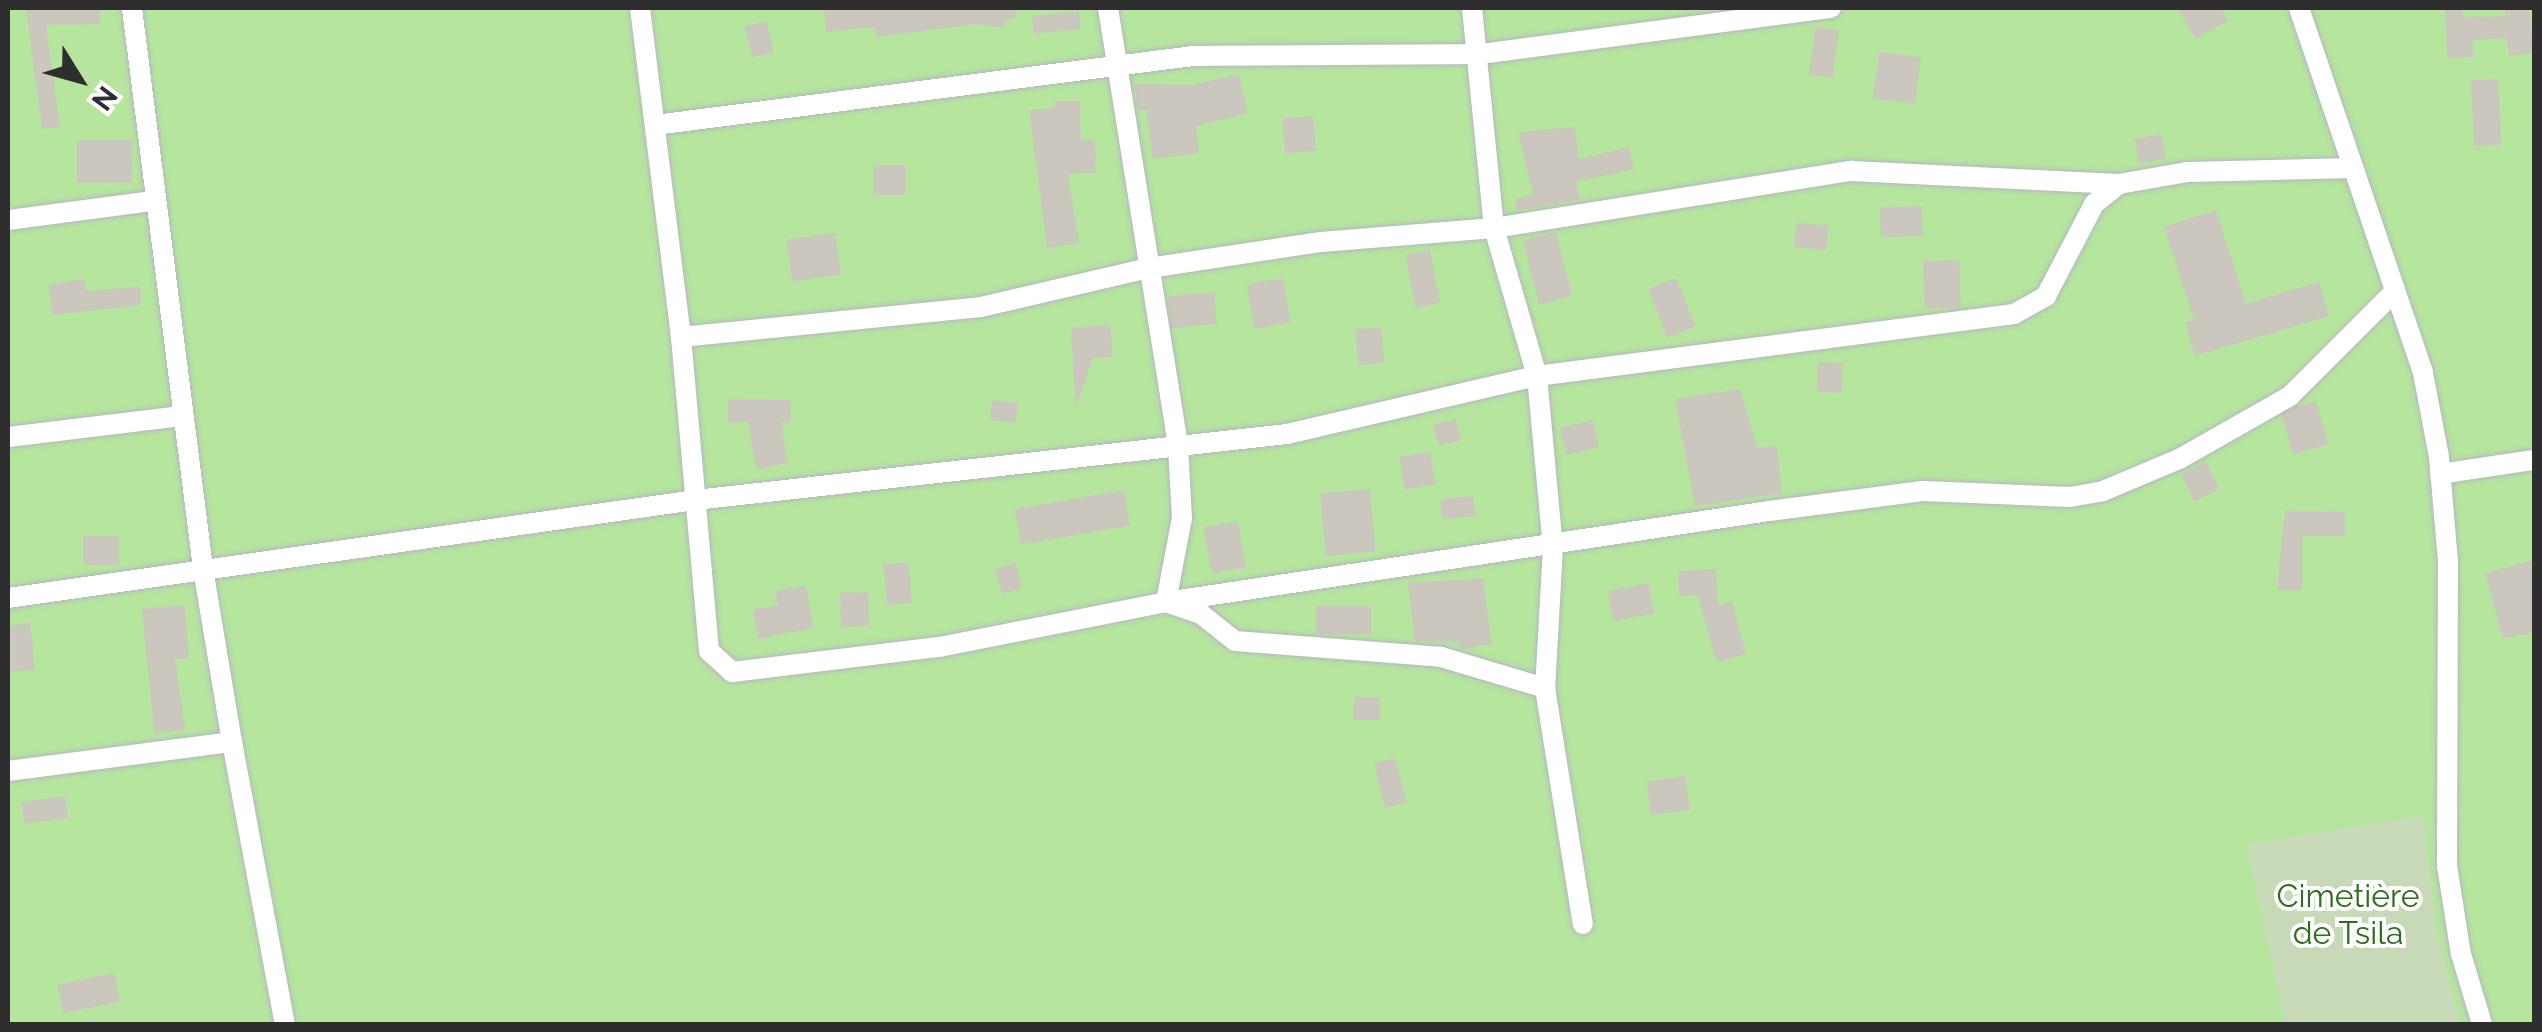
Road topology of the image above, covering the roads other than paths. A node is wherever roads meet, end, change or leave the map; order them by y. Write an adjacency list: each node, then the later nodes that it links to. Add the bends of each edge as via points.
1 (132, 8): 12 (street)
2 (640, 8): 9 (street)
3 (1108, 8): 8 (street)
4 (1472, 8): 7 (street)
5 (1831, 8): 7 (street)
6 (2298, 8): 10 (street)
7 (1480, 54): 8 (street, via 1193,56); 14 (street)
8 (1118, 66): 9 (street); 15 (street)
9 (655, 125): 17 (street)
10 (2353, 168): 11 (street, via 2188,172); 16 (street)
11 (2118, 184): 14 (street, via 1851,171); 18 (street, via 2094,204 2046,296 2014,314)
12 (153, 201): 13 (street); 19 (street)
13 (8, 220)
14 (1494, 228): 15 (street, via 1321,242); 18 (street)
15 (1149, 268): 17 (street, via 981,307); 21 (street)
16 (2394, 292): 23 (street, via 2423,373); 25 (street, via 2290,396 2181,458 2103,491 2070,497 1922,492)
17 (682, 337): 24 (street)
18 (1537, 376): 21 (street, via 1287,434); 25 (street)
19 (182, 416): 20 (street); 26 (street)
20 (8, 437)
21 (1178, 446): 24 (street); 28 (street, via 1182,518)
22 (2534, 460): 23 (street)
23 (2440, 474): 34 (street, via 2448,562 2447,866 2461,954)
24 (695, 500): 26 (street); 28 (street, via 709,651 732,672 939,648)
25 (1553, 547): 28 (street); 29 (street)
26 (202, 568): 27 (street); 30 (street)
27 (8, 598)
28 (1166, 602): 29 (street, via 1200,614 1235,641 1441,657)
29 (1545, 688): 32 (street)
30 (232, 742): 31 (street); 33 (street)
31 (8, 771)
32 (1583, 924)
33 (285, 1024)
34 (2482, 1024)

